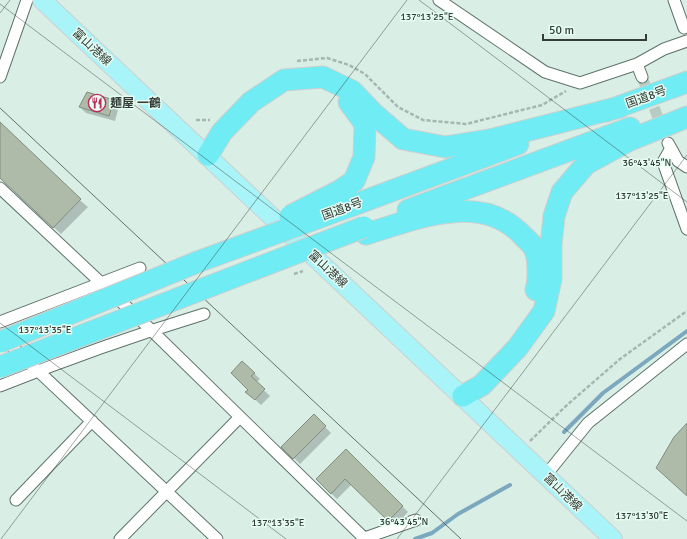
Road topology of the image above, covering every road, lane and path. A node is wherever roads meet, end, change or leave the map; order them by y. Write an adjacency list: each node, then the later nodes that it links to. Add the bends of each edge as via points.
1 (27, 0): 9 (street)
2 (42, 0): 18 (main road, 富山港線)
3 (439, 0): 12 (street, via 545,72)
4 (675, 0): 5 (street)
5 (684, 28)
6 (687, 41): 8 (street, via 664,49)
7 (295, 61): 12 (path, via 327,58 349,65 365,74 398,107 423,120 466,124 542,105)
8 (637, 64): 10 (street); 12 (street)
9 (0, 77)
10 (642, 77)
11 (687, 82): 13 (highway, 国道8号)
12 (580, 83)
13 (620, 107): 18 (highway, via 494,139 445,147 403,139 352,91 323,77 284,80 250,102 222,132); 21 (highway, 国道8号)
14 (687, 107): 23 (highway, 国道8号, via 494,177)
15 (687, 117): 36 (highway, via 630,140 586,164 562,192 554,216 551,279 544,311 518,346 482,385)
16 (196, 120): 17 (path)
17 (212, 120)
18 (208, 155): 21 (highway, via 234,140 261,112 292,91 320,87 349,102 365,124 364,157); 36 (main road, 富山港線)
19 (684, 162): 22 (street, via 669,145 663,162)
20 (0, 188): 25 (street)
21 (346, 198): 31 (highway, bridge)
22 (687, 229)
23 (365, 230): 33 (highway, bridge, via 218,282); 36 (highway, via 462,210 494,215 519,232 535,249 539,279 533,304 507,338 474,373)
24 (140, 268): 25 (street)
25 (101, 283): 28 (street); 29 (street)
26 (687, 311): 39 (path, via 614,364 566,405)
27 (204, 314): 29 (street)
28 (0, 322)
29 (151, 330): 34 (street); 37 (street)
30 (0, 335): 34 (street)
31 (0, 342)
32 (687, 344): 40 (street, via 588,424)
33 (0, 368)
34 (38, 370): 35 (street); 38 (street)
35 (0, 386)
36 (463, 396): 39 (main road, 富山港線)
37 (240, 417): 41 (street); 44 (street)
38 (92, 421): 41 (street); 42 (street)
39 (520, 451): 40 (main road, 富山港線)
40 (546, 475): 47 (main road, 富山港線)
41 (166, 491): 45 (street); 46 (street)
42 (16, 500)
43 (416, 520): 44 (street)
44 (363, 538)
45 (120, 539)
46 (217, 539)
47 (613, 539)

